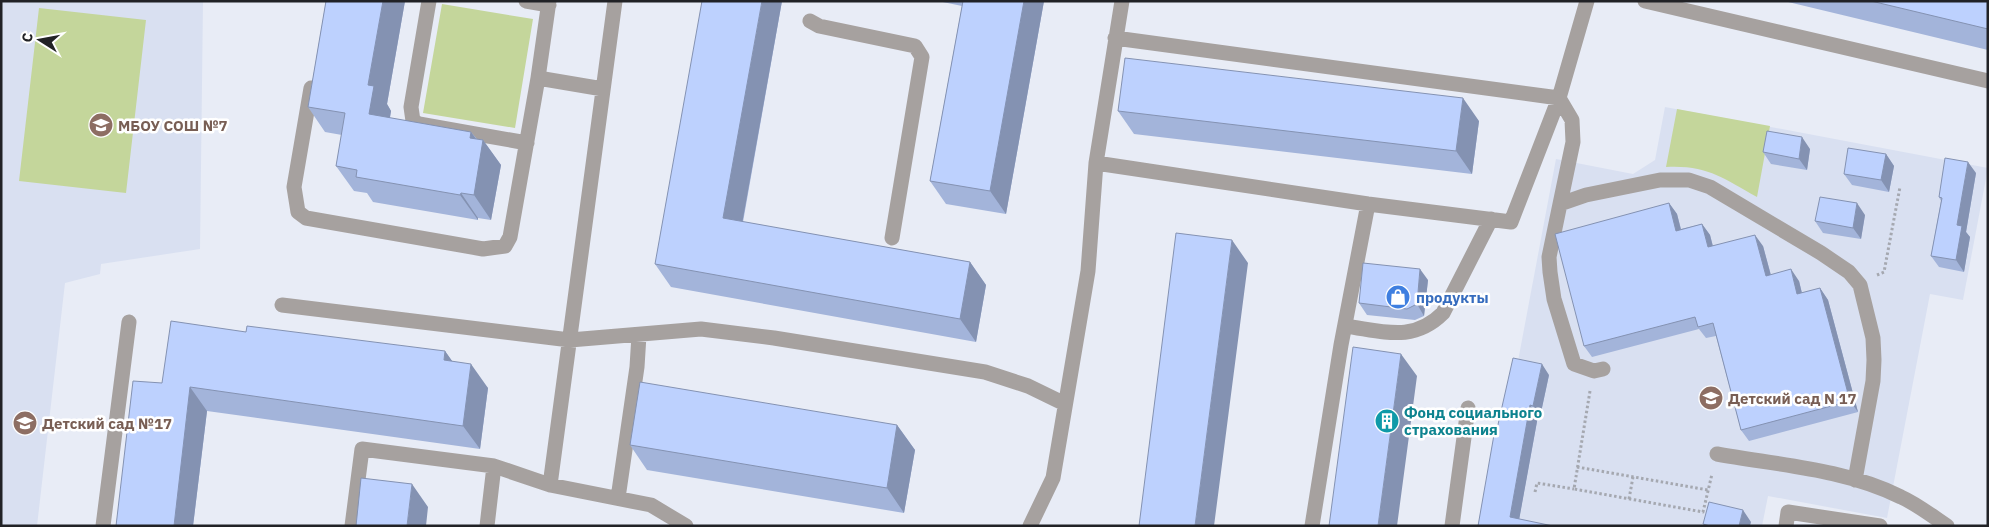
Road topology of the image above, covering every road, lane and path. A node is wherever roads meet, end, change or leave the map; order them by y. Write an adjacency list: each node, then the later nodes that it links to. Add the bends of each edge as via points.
1 (429, 1): 15 (street, via 411,108 413,120 419,124)
2 (526, 1): 7 (street)
3 (615, 1): 13 (street)
4 (1122, 1): 9 (street)
5 (1587, 1): 14 (street)
6 (1645, 1): 12 (street)
7 (549, 3): 11 (street)
8 (810, 20): 21 (street, via 819,26 915,46 922,57)
9 (1115, 38): 14 (street); 16 (street)
10 (315, 70): 15 (street, via 294,187 298,212 306,218 483,249 505,246 510,237)
11 (538, 78): 13 (street); 15 (street)
12 (1988, 81)
13 (603, 89): 27 (street)
14 (1559, 98): 19 (street, via 1572,120 1573,142); 20 (street, via 1511,222)
15 (527, 143)
16 (1096, 163): 18 (street); 29 (street, via 1088,271)
17 (1900, 187): 22 (path, via 1884,272)
18 (1368, 204): 20 (street); 25 (street)
19 (1560, 204): 22 (street, via 1586,195 1660,180 1689,180 1710,187 1821,252); 28 (street, via 1550,257 1554,299 1574,364)
20 (1491, 219): 25 (street, via 1443,313 1432,323 1419,331 1406,333)
21 (892, 238)
22 (1858, 282): 35 (street, via 1874,338 1874,360)
23 (282, 305): 27 (street)
24 (129, 322): 42 (street)
25 (1345, 326): 47 (street)
26 (639, 335): 27 (street); 29 (street, via 701,329 985,372 1028,386); 40 (street)
27 (570, 340): 36 (street)
28 (1598, 370): 33 (path)
29 (1065, 404): 46 (street, via 1053,478)
30 (1468, 408): 48 (street)
31 (1717, 454): 35 (street); 38 (path)
32 (494, 466): 36 (street); 43 (street, via 362,449); 44 (street)
33 (1578, 467): 34 (path); 37 (path)
34 (1633, 477): 38 (path); 41 (path)
35 (1855, 480): 51 (street, via 1902,497)
36 (550, 485): 40 (street)
37 (1574, 489): 39 (path, via 1537,483); 41 (path)
38 (1708, 490): 41 (path, via 1703,512)
39 (1535, 492)
40 (618, 498): 45 (street, via 651,505)
41 (1629, 499)
42 (103, 526)
43 (352, 526)
44 (487, 526)
45 (686, 526)
46 (1030, 526)
47 (1312, 526)
48 (1452, 526)
49 (1786, 526): 50 (street, via 1788,512)
50 (1880, 526)
51 (1947, 526)

